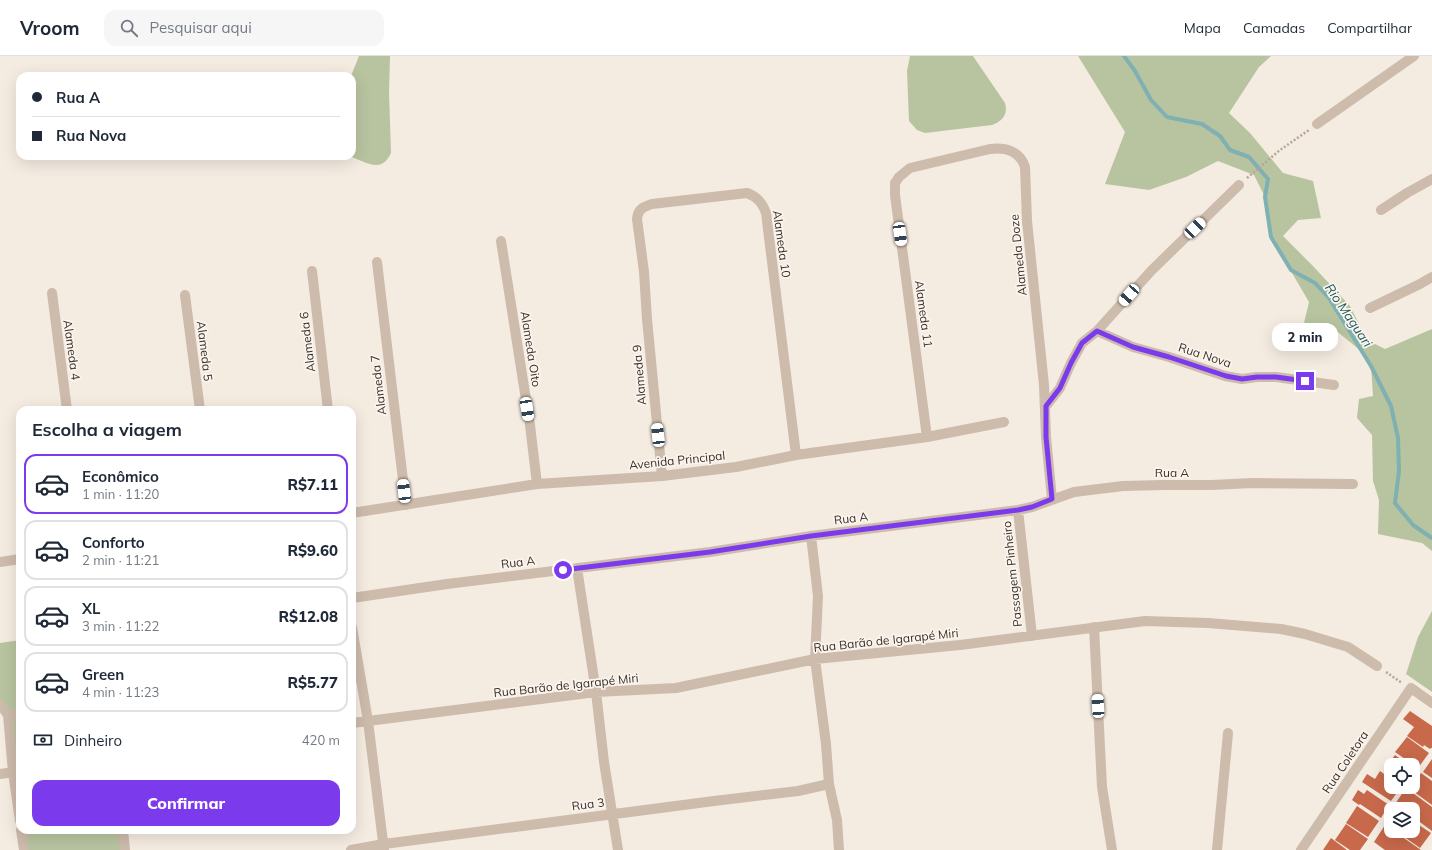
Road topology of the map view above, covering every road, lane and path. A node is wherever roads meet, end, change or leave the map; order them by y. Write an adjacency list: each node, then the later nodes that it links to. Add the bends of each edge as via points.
1 (1414, 56): 2 (street)
2 (1317, 124): 4 (path, via 1280,150)
3 (1432, 179): 6 (street)
4 (1238, 185): 15 (street, via 1151,271)
5 (895, 194): 20 (street, Alameda Doze, via 895,183 910,168 999,148 1008,149 1023,160); 22 (street, Alameda 11)
6 (1381, 210)
7 (501, 241): 25 (street, Alameda Oito)
8 (377, 262): 28 (street, Alameda 7)
9 (312, 271): 19 (street, Alameda 6)
10 (644, 272): 23 (street, Alameda 10, via 637,220 641,208 652,204 737,193 747,193 760,200 766,214); 24 (street, Alameda 9)
11 (1432, 277): 14 (street)
12 (52, 293): 17 (street, Alameda 4)
13 (185, 295): 18 (street, Alameda 5)
14 (1370, 308)
15 (1097, 331): 16 (street, Rua Nova, via 1133,347 1226,376 1242,379 1276,377); 20 (street, via 1082,343 1060,388)
16 (1334, 385)
17 (66, 406)
18 (199, 406)
19 (328, 406)
20 (1046, 406): 27 (street, Alameda Doze)
21 (1004, 422): 22 (street, Avenida Principal)
22 (927, 437): 23 (street, Avenida Principal)
23 (796, 455): 24 (street, Avenida Principal, via 736,467)
24 (662, 476): 25 (street, Avenida Principal)
25 (537, 484): 28 (street, Avenida Principal)
26 (1353, 484): 27 (street, Rua A, via 1123,486 1074,492)
27 (1052, 499): 29 (street, Rua A)
28 (406, 505): 30 (street, Avenida Principal)
29 (1018, 510): 31 (street, Rua A); 37 (street, Passagem Pinheiro)
30 (356, 512)
31 (811, 536): 34 (street, Rua A, via 710,552); 39 (street, via 818,596)
32 (16, 560): 33 (street)
33 (0, 562)
34 (577, 568): 35 (street, Rua A); 42 (street)
35 (356, 597)
36 (1094, 627): 37 (street, Rua Barão de Igarapé Miri); 40 (street, Rua Barão de Igarapé Miri, via 1145,621 1281,628 1348,647); 63 (street, via 1102,788)
37 (1032, 636): 39 (street, Rua Barão de Igarapé Miri, via 960,646)
38 (356, 650): 47 (street)
39 (815, 659): 42 (street, Rua Barão de Igarapé Miri, via 676,688); 52 (street)
40 (1376, 666): 41 (path)
41 (1411, 688): 43 (street); 65 (street, Rua Coletora)
42 (596, 692): 47 (street, Rua Barão de Igarapé Miri); 54 (street)
43 (1432, 703)
44 (0, 704): 46 (street)
45 (16, 714): 46 (street)
46 (8, 715): 50 (street)
47 (368, 721): 48 (street, Rua Barão de Igarapé Miri); 57 (street)
48 (356, 722)
49 (1228, 734): 64 (street)
50 (13, 772): 51 (street); 53 (street)
51 (0, 774)
52 (829, 784): 54 (street, Rua 3, via 798,791); 62 (street)
53 (16, 793)
54 (612, 814): 57 (street, Rua 3); 61 (street)
55 (22, 834): 58 (street)
56 (123, 834): 59 (street)
57 (384, 847): 60 (street, Rua 3)
58 (24, 850)
59 (125, 850)
60 (351, 850)
61 (618, 850)
62 (839, 850)
63 (1112, 850)
64 (1217, 850)
65 (1301, 850)

